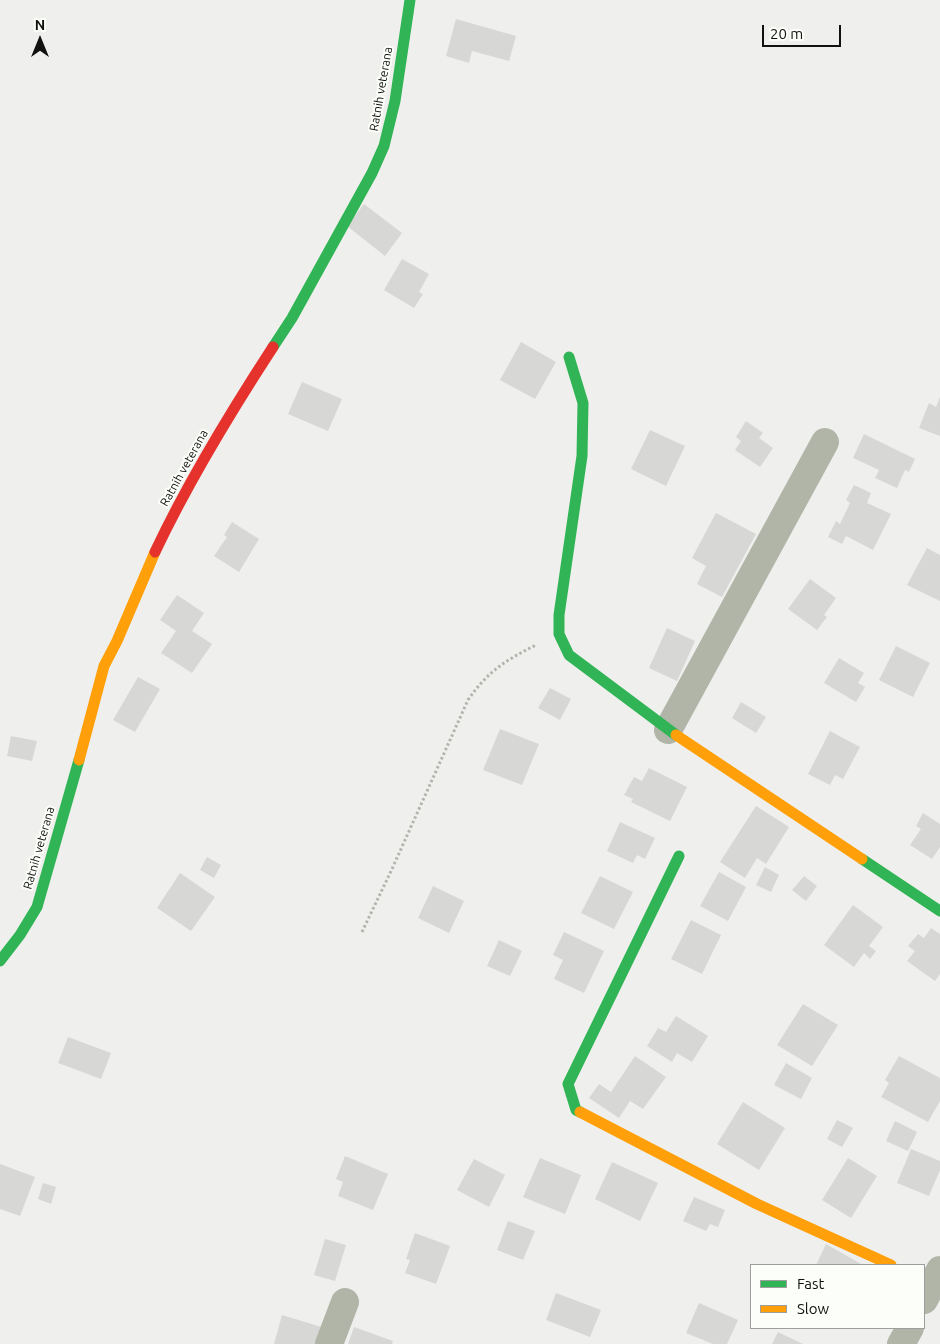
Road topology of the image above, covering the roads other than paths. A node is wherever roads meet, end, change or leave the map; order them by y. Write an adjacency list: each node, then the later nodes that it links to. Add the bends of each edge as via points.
1 (410, 0): 7 (street, Ratnih veterana, via 395,102 384,146 292,318 225,421 156,550 104,666 37,907)
2 (569, 357): 4 (street, via 583,403 582,456 559,634 569,655)
3 (825, 442): 4 (street)
4 (668, 730): 6 (street)
5 (679, 856): 8 (street, via 568,1084 576,1110 758,1204)
6 (940, 911)
7 (0, 961)
8 (889, 1264)
9 (345, 1302): 11 (street)
10 (909, 1329): 12 (street)
11 (329, 1344)
12 (901, 1344)

